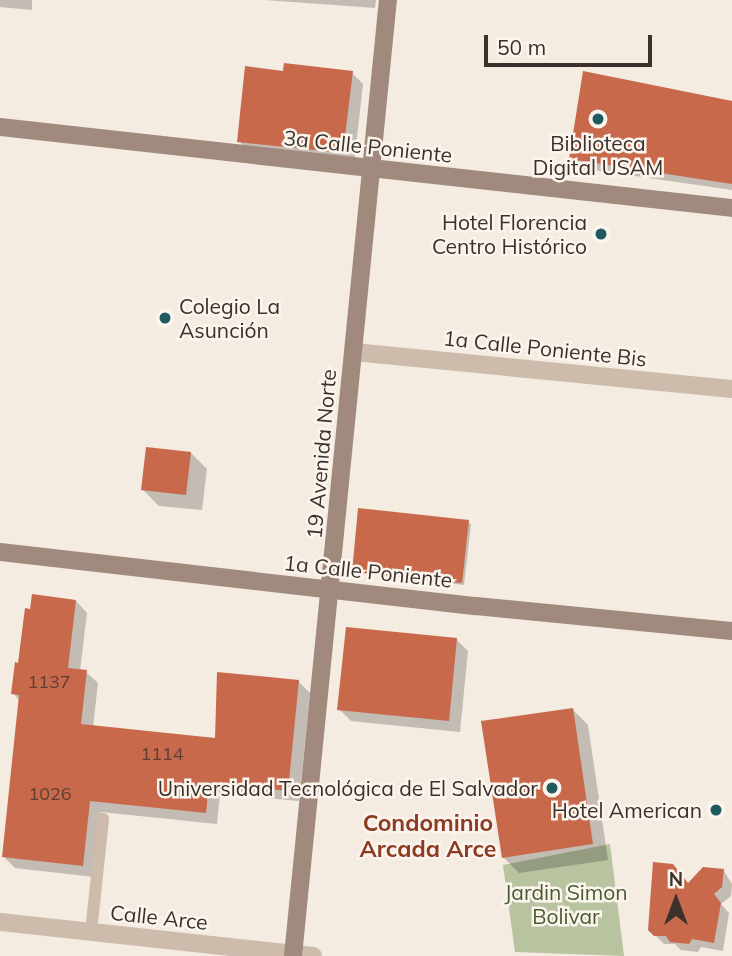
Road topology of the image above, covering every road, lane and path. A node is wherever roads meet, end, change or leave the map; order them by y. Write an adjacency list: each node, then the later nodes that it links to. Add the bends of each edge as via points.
1 (388, 0): 3 (street, 19 Avenida Norte)
2 (0, 127): 3 (street, 3a Calle Poniente)
3 (371, 170): 4 (street, 3a Calle Poniente); 5 (street, 19 Avenida Norte)
4 (732, 208)
5 (354, 352): 6 (street, 1a Calle Poniente Bis); 8 (street, 19 Avenida Norte)
6 (732, 389)
7 (0, 552): 8 (street, 1a Calle Poniente)
8 (331, 590): 9 (street, 1a Calle Poniente); 13 (street, 19 Avenida Norte)
9 (732, 631)
10 (103, 819): 12 (lane)
11 (0, 922): 12 (street, Calle Arce)
12 (91, 932): 13 (street, Calle Arce)
13 (293, 955): 14 (street, Calle Arce)
14 (313, 956)

